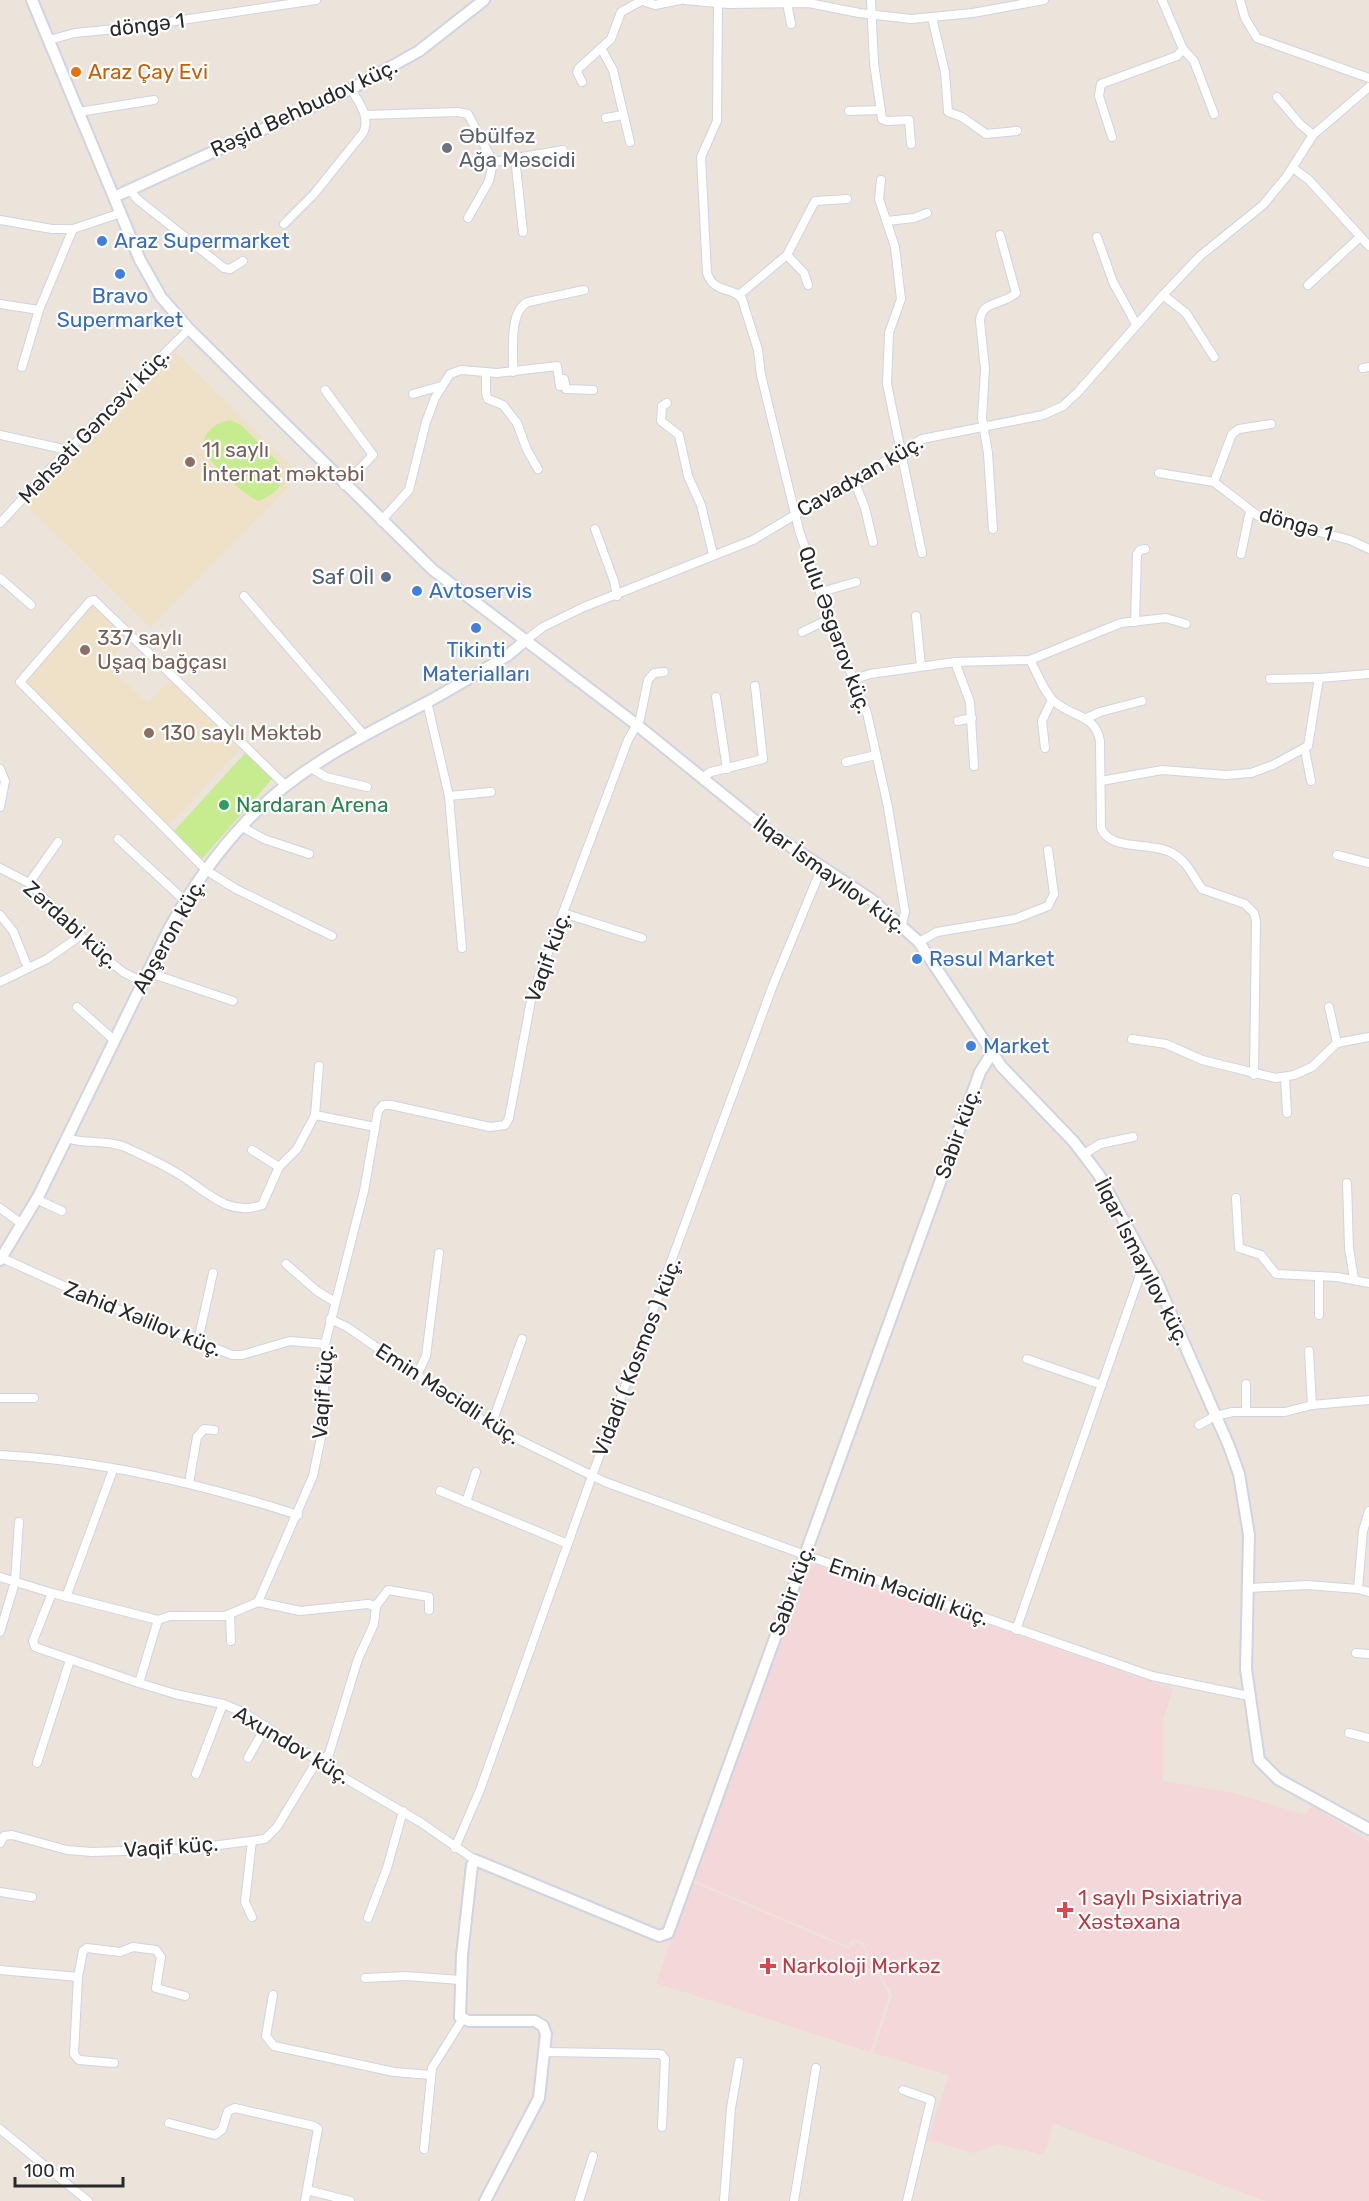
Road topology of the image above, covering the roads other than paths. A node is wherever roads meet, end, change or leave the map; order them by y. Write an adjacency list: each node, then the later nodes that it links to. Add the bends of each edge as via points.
1 (32, 0): 19 (main road, İlqar İsmayılov küç.)
2 (316, 0): 19 (street, döngə 1)
3 (484, 0): 25 (main road, Rəşid Behbudov küç., via 418,51)
4 (641, 0): 5 (street, via 655,5); 20 (street, via 621,12 614,35)
5 (676, 0): 6 (street)
6 (680, 0)
7 (685, 0): 13 (street)
8 (871, 0): 16 (street)
9 (1044, 0): 15 (street)
10 (1162, 0): 21 (street)
11 (1240, 0): 22 (street, via 1257,38)
12 (816, 2): 14 (street); 16 (street)
13 (718, 3): 14 (street); 66 (street, via 717,121 701,158 704,233 710,280)
14 (787, 3): 18 (street)
15 (1013, 4): 17 (street)
16 (870, 15): 17 (street); 28 (street)
17 (932, 18): 35 (street, via 945,72 948,112 986,134)
18 (791, 24)
19 (48, 40): 30 (main road, İlqar İsmayılov küç.)
20 (601, 48): 23 (street, via 577,72); 33 (street, via 613,70)
21 (1183, 49): 31 (street, via 1194,61); 37 (street, via 1177,56 1101,84 1099,96)
22 (1369, 78)
23 (582, 81)
24 (1369, 87): 36 (street, Cavadxan küç.)
25 (351, 89): 32 (street); 45 (main road, Rəşid Behbudov küç.)
26 (1277, 97): 36 (street)
27 (154, 100): 30 (street)
28 (881, 110): 29 (street); 39 (street, via 884,121 909,120)
29 (849, 111)
30 (80, 112): 46 (main road, İlqar İsmayılov küç.)
31 (1214, 114)
32 (365, 115): 42 (street, via 464,112 472,118); 53 (street, via 363,133)
33 (623, 115): 34 (street); 38 (street)
34 (606, 118)
35 (1017, 131)
36 (1313, 135): 43 (street, Cavadxan küç.)
37 (1112, 136)
38 (630, 142)
39 (911, 144)
40 (563, 150): 41 (street)
41 (515, 157): 42 (street); 55 (street)
42 (493, 162): 50 (street, via 489,181)
43 (1293, 168): 58 (street, via 1309,180); 65 (street, Cavadxan küç., via 1256,212 1213,244)
44 (881, 180): 52 (street, via 879,199)
45 (130, 190): 46 (main road, Rəşid Behbudov küç.); 61 (street, via 224,268 230,269)
46 (114, 197): 48 (main road, İlqar İsmayılov küç.)
47 (847, 199): 60 (street, via 815,201)
48 (121, 213): 54 (street); 70 (main road, İlqar İsmayılov küç., via 155,286)
49 (927, 213): 52 (street)
50 (468, 218)
51 (0, 220): 54 (street)
52 (887, 221): 86 (street, via 895,247 901,299 889,333 887,359 887,384)
53 (284, 224)
54 (73, 229): 68 (street)
55 (523, 232)
56 (1000, 235): 83 (street, via 1016,293 986,307 981,314 985,369)
57 (1097, 237): 69 (street, via 1113,282)
58 (1360, 237): 59 (street); 63 (street)
59 (1369, 246)
60 (787, 255): 62 (street, via 804,273); 66 (street)
61 (243, 261)
62 (808, 285)
63 (1308, 285)
64 (584, 290): 75 (street, via 528,302 521,307 516,321)
65 (1163, 294): 69 (street, Cavadxan küç.); 71 (street, via 1186,313)
66 (739, 295): 93 (street, Qulu Əsgərov küç., via 758,351)
67 (0, 304): 68 (street)
68 (39, 310): 73 (street)
69 (1136, 324): 83 (street, Cavadxan küç., via 1063,406 1034,418)
70 (189, 329): 85 (street, Məhsəti Gəncəvi küç.); 91 (main road, İlqar İsmayılov küç.)
71 (1214, 357)
72 (557, 366): 75 (street); 77 (street); 79 (street, via 562,368 566,389)
73 (22, 367)
74 (486, 372): 75 (street); 76 (street, via 455,371); 87 (street, via 488,399 503,405 517,423)
75 (513, 372)
76 (441, 386): 80 (street); 94 (street, via 426,422 409,490)
77 (560, 386)
78 (325, 390): 91 (street, via 373,455)
79 (594, 390)
80 (413, 394)
81 (667, 403): 102 (street, via 662,406 662,421 679,435)
82 (1271, 424): 90 (street, via 1239,429 1232,434)
83 (982, 426): 86 (street, Cavadxan küç., via 932,435); 96 (street, via 988,453)
84 (0, 435): 85 (street)
85 (68, 450): 95 (street, Məhsəti Gəncəvi küç.)
86 (899, 453): 89 (street, Cavadxan küç.); 101 (street)
87 (538, 469)
88 (1159, 473): 90 (street, döngə 1)
89 (854, 480): 93 (street, Cavadxan küç.); 98 (street)
90 (1214, 482): 92 (street, döngə 1)
91 (344, 484): 94 (main road, İlqar İsmayılov küç.)
92 (1250, 511): 100 (street, döngə 1, via 1270,521 1350,540); 103 (street)
93 (795, 514): 102 (street, Cavadxan küç., via 753,540); 106 (street, Qulu Əsgərov küç.)
94 (381, 521): 115 (main road, İlqar İsmayılov küç., via 440,577)
95 (0, 523)
96 (993, 529)
97 (595, 530): 108 (street)
98 (873, 542)
99 (1145, 549): 112 (street, via 1137,555)
100 (1369, 549)
101 (922, 553)
102 (713, 554): 108 (street, Cavadxan küç.)
103 (1241, 554)
104 (0, 578): 109 (street)
105 (856, 582): 106 (street)
106 (821, 592): 111 (street, Qulu Əsgərov küç.)
107 (244, 596): 133 (street)
108 (617, 596): 115 (street, Cavadxan küç., via 573,612)
109 (31, 605)
110 (915, 616): 118 (street)
111 (829, 619): 114 (street); 123 (street, Qulu Əsgərov küç.)
112 (1135, 622): 113 (street, via 1166,618); 116 (street, via 1114,625)
113 (1186, 624)
114 (802, 632)
115 (526, 640): 128 (main road, Abşeron küç., via 507,656); 132 (main road, İlqar İsmayılov küç.)
116 (1030, 660): 117 (street); 126 (street)
117 (955, 662): 118 (street); 129 (street)
118 (921, 666): 123 (street)
119 (664, 672): 132 (street, Vaqif küç., via 650,675)
120 (1369, 674): 122 (street)
121 (1270, 678): 122 (street)
122 (1319, 678): 135 (street, via 1310,741)
123 (855, 679): 136 (street, Qulu Əsgərov küç.)
124 (755, 686): 141 (street, via 765,756)
125 (716, 697): 141 (street)
126 (1052, 700): 130 (street); 134 (street, via 1042,721)
127 (1142, 701): 130 (street)
128 (427, 702): 133 (main road, Abşeron küç.); 148 (street)
129 (972, 717): 131 (street); 138 (street)
130 (1087, 718): 143 (street, via 1099,733)
131 (958, 721)
132 (637, 724): 142 (main road, İlqar İsmayılov küç.); 162 (street, Vaqif küç.)
133 (364, 735): 139 (main road, Abşeron küç.)
134 (1045, 748)
135 (1305, 750): 143 (street, via 1263,770 1237,775 1162,770); 144 (street)
136 (876, 755): 137 (street); 164 (street, Qulu Əsgərov küç., via 905,912)
137 (846, 762)
138 (974, 766)
139 (312, 768): 145 (main road, Abşeron küç.); 146 (street, via 326,777)
140 (0, 769): 149 (street, via 5,781)
141 (727, 769): 142 (street)
142 (703, 777): 157 (main road, İlqar İsmayılov küç., via 769,832)
143 (1101, 781): 182 (street, via 1101,828 1107,840 1151,845 1171,852 1188,865 1202,889 1245,904 1254,913)
144 (1311, 781)
145 (286, 786): 150 (main road, Abşeron küç.); 159 (street, via 99,603 90,601 20,682)
146 (367, 787)
147 (491, 792): 148 (street)
148 (449, 796): 169 (street)
149 (0, 807)
150 (242, 827): 154 (street); 159 (main road, Abşeron küç.)
151 (118, 839): 161 (street)
152 (58, 842): 160 (street)
153 (1048, 850): 168 (street, via 1053,894 1048,906 1015,919 937,932)
154 (309, 854)
155 (1336, 855): 156 (street)
156 (1369, 863)
157 (822, 867): 164 (main road, İlqar İsmayılov küç.); 229 (street, Vidadi ( Kosmos ) küç., via 773,985)
158 (0, 868): 160 (street, Zərdabi küç.)
159 (206, 870): 161 (main road, Abşeron küç.); 166 (street)
160 (29, 883): 165 (street, Zərdabi küç.)
161 (185, 901): 171 (main road, Abşeron küç.)
162 (563, 913): 167 (street); 186 (street, Vaqif küç., via 532,995 505,1125 490,1127 386,1104 378,1111)
163 (0, 915): 170 (street, via 13,931)
164 (902, 924): 168 (main road, İlqar İsmayılov küç.)
165 (80, 936): 170 (street); 171 (street, Zərdabi küç., via 123,972)
166 (332, 936)
167 (642, 938)
168 (919, 942): 180 (main road, İlqar İsmayılov küç.)
169 (462, 948)
170 (28, 968): 172 (street)
171 (144, 977): 173 (street, Zərdabi küç.); 178 (main road, Abşeron küç.)
172 (0, 982)
173 (233, 1001)
174 (77, 1007): 178 (street)
175 (1329, 1007): 179 (street)
176 (1369, 1037): 179 (street)
177 (1132, 1039): 182 (street, via 1175,1047 1202,1060)
178 (114, 1040): 188 (main road, Abşeron küç.)
179 (1337, 1043): 183 (street, via 1312,1067)
180 (992, 1053): 190 (main road, İlqar İsmayılov küç.); 237 (main road, Sabir küç., via 980,1072)
181 (319, 1065): 185 (street)
182 (1254, 1075): 183 (street)
183 (1285, 1077): 184 (street)
184 (1287, 1113)
185 (315, 1115): 186 (street); 191 (street, via 297,1149)
186 (375, 1127): 206 (street, Vaqif küç., via 364,1191)
187 (1133, 1137): 190 (street, via 1100,1144)
188 (67, 1138): 191 (street, via 123,1146 177,1172 216,1200 241,1209 262,1205); 194 (main road, Abşeron küç.)
189 (252, 1150): 191 (street)
190 (1084, 1154): 200 (main road, İlqar İsmayılov küç.)
191 (279, 1167)
192 (1347, 1183): 204 (street)
193 (1236, 1198): 203 (street, via 1239,1248 1261,1255 1276,1274)
194 (36, 1199): 196 (street); 197 (main road, Abşeron küç.)
195 (0, 1208): 197 (street)
196 (62, 1211)
197 (22, 1224): 199 (main road, Abşeron küç.)
198 (439, 1253): 214 (street, via 426,1356)
199 (1, 1258): 210 (street, Zahid Xəlilov küç.)
200 (1148, 1263): 216 (street, via 1142,1270); 222 (main road, İlqar İsmayılov küç.)
201 (286, 1264): 206 (street)
202 (213, 1273): 210 (street)
203 (1319, 1276): 204 (street); 207 (street)
204 (1354, 1279): 205 (street)
205 (1369, 1283)
206 (335, 1302): 208 (street, Vaqif küç.)
207 (1319, 1315)
208 (330, 1319): 211 (street, Vaqif küç.); 214 (street, Emin Məcidli küç.)
209 (522, 1339): 224 (street)
210 (198, 1341): 211 (street, Zahid Xəlilov küç., via 232,1355 290,1341)
211 (325, 1344): 234 (street, Vaqif küç., via 323,1428 313,1476)
212 (1309, 1351): 220 (street)
213 (1028, 1359): 216 (street)
214 (417, 1375): 224 (street, Emin Məcidli küç.)
215 (1246, 1384): 221 (street)
216 (1102, 1385): 250 (street)
217 (0, 1398): 218 (street)
218 (33, 1398)
219 (1369, 1400): 220 (street)
220 (1312, 1405): 221 (street, via 1285,1412)
221 (1246, 1412): 222 (street)
222 (1215, 1416): 223 (street); 240 (main road, İlqar İsmayılov küç., via 1239,1474 1249,1535)
223 (1199, 1425)
224 (491, 1426): 229 (street, Emin Məcidli küç.)
225 (214, 1430): 230 (street, via 204,1429 197,1437)
226 (0, 1455): 227 (street)
227 (113, 1470): 230 (street); 244 (street)
228 (476, 1472): 232 (street)
229 (592, 1476): 236 (street, Vidadi ( Kosmos ) küç.); 237 (street, Emin Məcidli küç.)
230 (189, 1483): 234 (street)
231 (440, 1491): 232 (street)
232 (466, 1502): 236 (street)
233 (1369, 1511): 241 (street, via 1363,1531)
234 (298, 1515): 245 (street, Vaqif küç.)
235 (19, 1522): 239 (street)
236 (568, 1544): 270 (street, Vidadi ( Kosmos ) küç., via 480,1790)
237 (805, 1555): 250 (street, Emin Məcidli küç.); 271 (main road, Sabir küç., via 668,1933 659,1936)
238 (0, 1577): 239 (street)
239 (15, 1582): 243 (street); 251 (street)
240 (1249, 1588): 241 (street, via 1307,1585); 257 (main road, İlqar İsmayılov küç.)
241 (1358, 1589): 242 (street)
242 (1369, 1592)
243 (51, 1593): 244 (street); 255 (street, Axundov küç., via 33,1644)
244 (66, 1598): 249 (street)
245 (258, 1602): 246 (street, via 300,1611); 248 (street)
246 (376, 1606): 247 (street, via 392,1589 429,1597); 263 (street, Vaqif küç., via 374,1624 358,1659 335,1737 327,1758)
247 (429, 1610)
248 (230, 1615): 249 (street, via 170,1616); 252 (street)
249 (158, 1620): 256 (street)
250 (1016, 1629): 257 (street, Emin Məcidli küç., via 1152,1676)
251 (0, 1632)
252 (231, 1641)
253 (1356, 1653): 254 (street)
254 (1369, 1654)
255 (70, 1660): 256 (street, Axundov küç.); 264 (street)
256 (139, 1683): 258 (street, Axundov küç.)
257 (1249, 1696): 267 (main road, İlqar İsmayılov küç., via 1254,1743 1262,1766 1278,1779)
258 (223, 1704): 259 (street, Axundov küç.); 265 (street)
259 (266, 1726): 262 (street); 263 (street, Axundov küç.)
260 (1349, 1733): 261 (street)
261 (1369, 1738)
262 (248, 1758)
263 (321, 1762): 266 (street, Axundov küç.); 269 (street, Vaqif küç., via 312,1769 278,1827 266,1839)
264 (37, 1763)
265 (196, 1774)
266 (403, 1812): 270 (street, Axundov küç.); 275 (street)
267 (1369, 1829)
268 (1, 1838): 269 (street, Vaqif küç., via 12,1835 67,1850 92,1852 173,1851)
269 (252, 1841): 274 (street, via 245,1902)
270 (455, 1848): 271 (street, Axundov küç.)
271 (475, 1860): 279 (main road, via 470,1874)
272 (0, 1892): 273 (street)
273 (32, 1897)
274 (252, 1917)
275 (368, 1918)
276 (0, 1970): 277 (street)
277 (78, 1977): 281 (street, via 80,1955 87,1948 120,1952 133,1947 156,1950 161,1957 156,1988); 285 (street, via 75,2058)
278 (365, 1978): 279 (street)
279 (460, 1980): 282 (main road)
280 (273, 1995): 287 (street, via 266,2036 274,2046 394,2072)
281 (185, 1996)
282 (462, 2020): 283 (main road, via 535,2021 545,2030); 287 (street)
283 (546, 2052): 290 (street, via 661,2054 665,2059); 298 (main road, via 539,2098)
284 (739, 2062): 300 (street, via 731,2108)
285 (114, 2063)
286 (816, 2068): 301 (street)
287 (431, 2075): 292 (street)
288 (903, 2090): 302 (street, via 931,2100)
289 (169, 2123): 294 (street, via 215,2135 222,2130 228,2111 235,2108 314,2126 318,2128)
290 (662, 2127)
291 (0, 2129): 295 (street)
292 (424, 2149)
293 (592, 2156): 299 (street)
294 (307, 2190): 296 (street); 297 (street)
295 (88, 2201)
296 (305, 2201)
297 (350, 2201)
298 (485, 2201)
299 (579, 2201)
300 (724, 2201)
301 (794, 2201)
302 (907, 2201)

